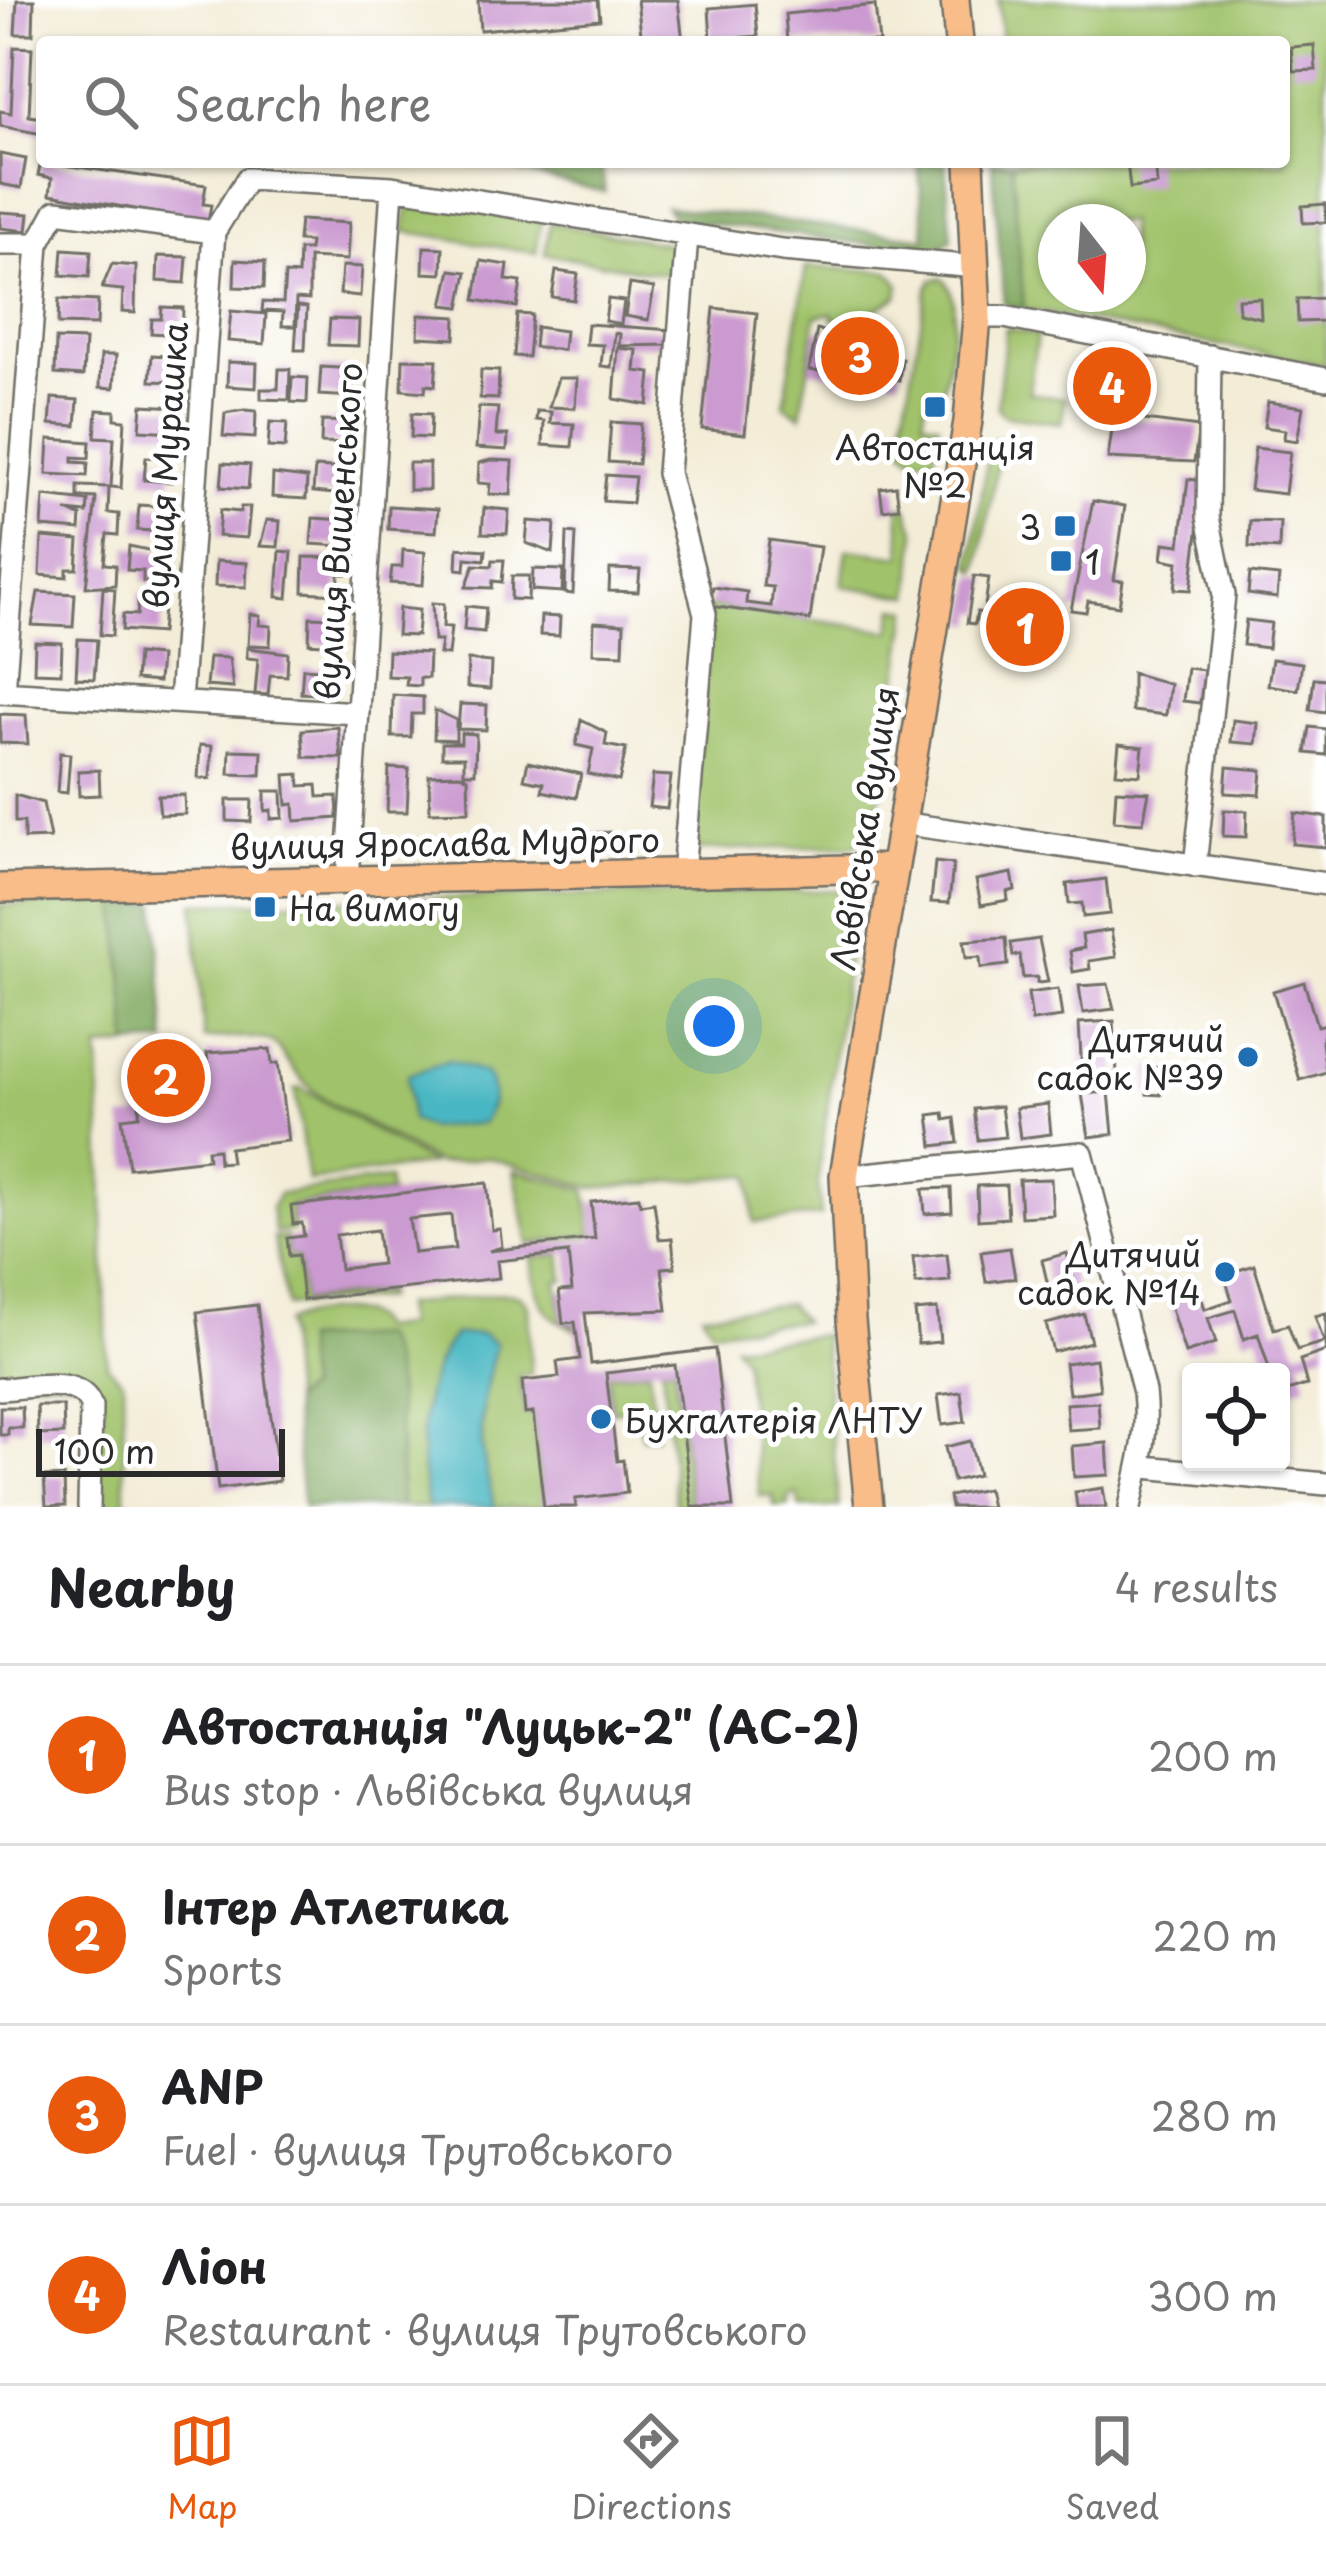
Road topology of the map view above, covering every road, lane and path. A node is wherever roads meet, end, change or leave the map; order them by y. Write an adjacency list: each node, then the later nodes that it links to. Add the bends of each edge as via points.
1 (955, 0): 2 (main road)
2 (958, 36)
3 (970, 168): 9 (main road, Львівська вулиця)
4 (392, 187): 5 (street, via 247,179); 6 (street); 15 (street, вулиця Вишенського)
5 (214, 232): 8 (street, via 56,211); 14 (street, вулиця Мурашка)
6 (687, 237): 9 (street); 19 (street, via 668,472 705,614)
7 (0, 244): 8 (street)
8 (38, 244): 13 (street)
9 (977, 267): 10 (main road, Львівська вулиця)
10 (977, 317): 11 (street); 16 (main road, Львівська вулиця, via 968,421)
11 (1210, 356): 12 (street); 17 (street, via 1208,517 1224,595)
12 (1326, 380)
13 (2, 692): 14 (street)
14 (180, 702): 15 (street)
15 (358, 713): 20 (street, вулиця Вишенського)
16 (900, 823): 17 (street); 18 (main road, Львівська вулиця)
17 (1195, 866): 21 (street)
18 (893, 868): 19 (main road, вулиця Ярослава Мудрого); 23 (main road, Львівська вулиця)
19 (683, 873): 20 (main road, вулиця Ярослава Мудрого)
20 (347, 880): 22 (main road, вулиця Ярослава Мудрого)
21 (1326, 884)
22 (0, 889)
23 (844, 1176): 25 (street, via 1082,1153 1144,1392); 28 (main road, Львівська вулиця)
24 (0, 1389): 27 (street, via 74,1387 87,1395)
25 (1144, 1467): 26 (street); 29 (street)
26 (1326, 1484)
27 (89, 1507)
28 (869, 1507)
29 (1130, 1507)

